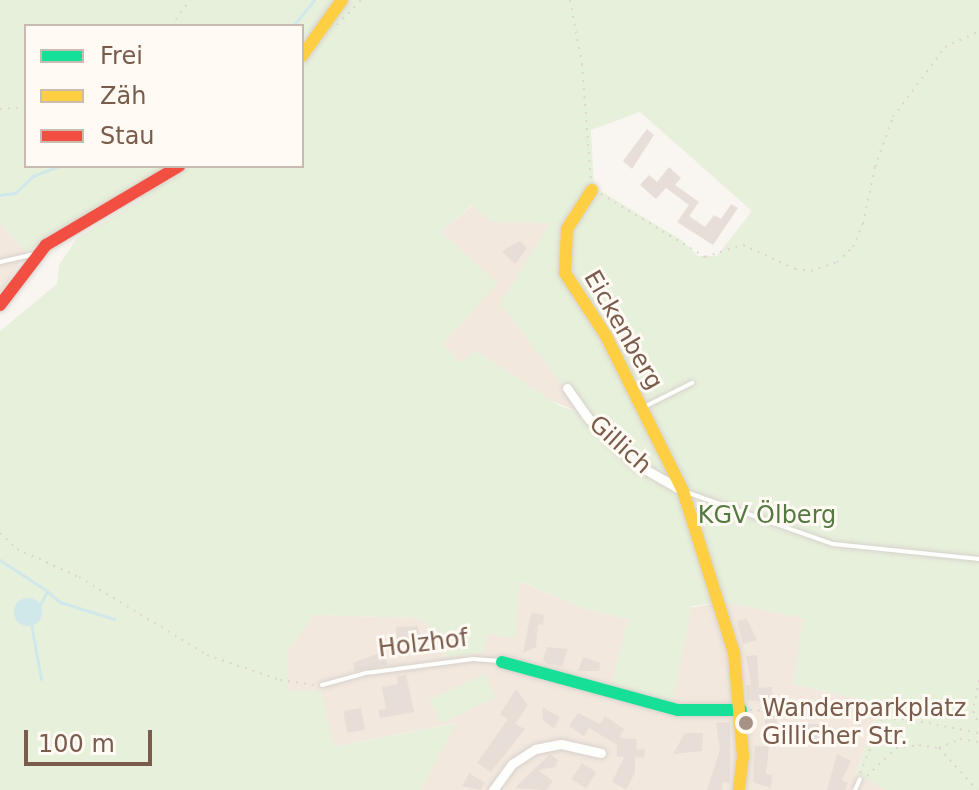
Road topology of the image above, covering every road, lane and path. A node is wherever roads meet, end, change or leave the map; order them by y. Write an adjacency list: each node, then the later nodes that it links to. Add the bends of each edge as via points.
1 (190, 0): 4 (path)
2 (342, 0): 6 (street)
3 (570, 0): 10 (path, via 582,64)
4 (172, 24)
5 (979, 31): 10 (path, via 939,53 893,117 863,224 853,247 837,262 795,269 743,245 705,257)
6 (304, 53)
7 (24, 107): 8 (path)
8 (0, 109)
9 (176, 168): 11 (street)
10 (592, 190): 16 (street, Eickenberg, via 567,229 565,273 606,336)
11 (36, 254): 12 (lane); 13 (street)
12 (0, 262)
13 (0, 305)
14 (692, 383): 16 (lane)
15 (567, 388): 17 (street, Gillich, via 623,452 650,475)
16 (641, 408): 17 (street, Eickenberg)
17 (683, 491): 19 (lane, via 833,544); 23 (street, Eickenberg, via 734,653)
18 (0, 533): 22 (path, via 17,549 79,577 207,655 280,680)
19 (979, 559)
20 (502, 662): 22 (lane, Holzhof, via 461,661 366,673); 23 (street, Holzhof, via 678,710)
21 (979, 680): 25 (path, via 973,711)
22 (322, 685)
23 (741, 710): 24 (path, via 802,709); 32 (street, Eickenberg)
24 (882, 719): 26 (path); 30 (path)
25 (979, 725)
26 (979, 733)
27 (979, 742): 28 (path, via 960,739)
28 (939, 748): 30 (path, via 901,745); 34 (path)
29 (601, 753): 31 (street, via 561,744 535,749 512,764)
30 (862, 780): 33 (lane)
31 (493, 790)
32 (739, 790)
33 (855, 790)
34 (977, 790)

